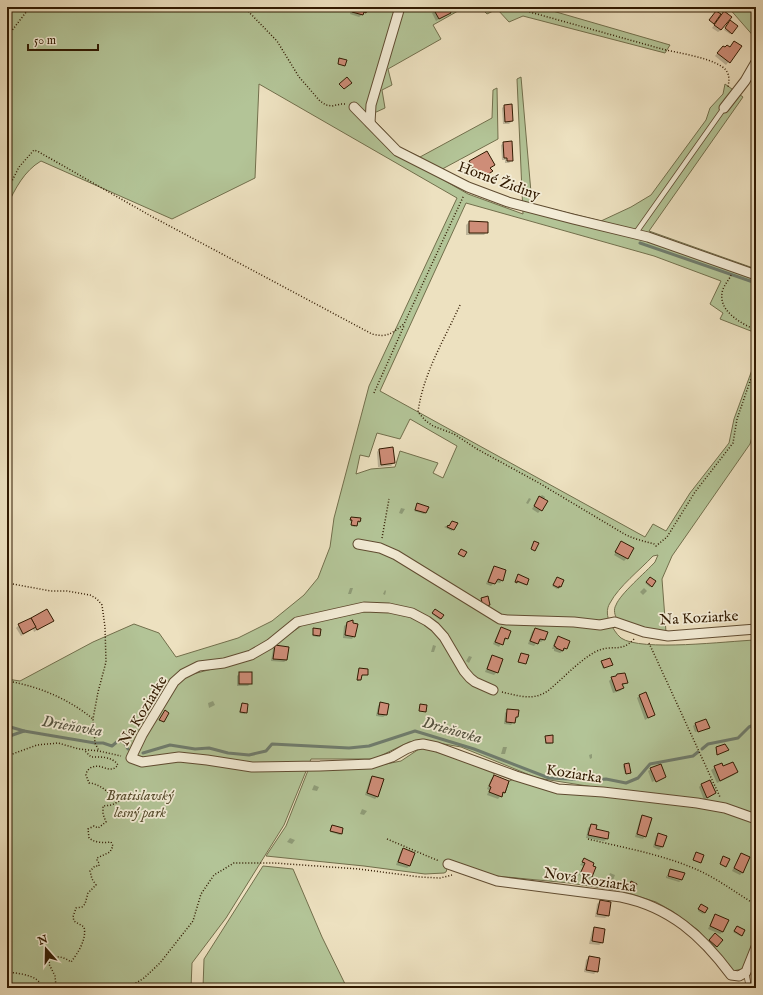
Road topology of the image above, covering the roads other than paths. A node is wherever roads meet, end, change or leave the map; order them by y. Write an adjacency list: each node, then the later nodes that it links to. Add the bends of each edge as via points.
1 (400, 7): 5 (street, via 371,105)
2 (756, 62): 4 (street)
3 (354, 107): 5 (street, Horné Židiny)
4 (724, 108): 6 (lane)
5 (370, 123): 6 (street, Horné Židiny, via 397,151 468,187 508,202)
6 (635, 234): 7 (street, Horné Židiny)
7 (756, 275)
8 (358, 544): 9 (street, Na Koziarke, via 380,548 396,556 500,619 600,625 615,622 668,636)
9 (756, 629)
10 (493, 690): 11 (street, Na Koziarke, via 470,678 444,637 427,621 412,613 364,607 297,622 270,644 251,655 224,663 199,666 183,674 174,682)
11 (131, 758): 12 (street, Koziarka, via 142,762 179,757 252,767 371,764 423,744 558,789 725,808)
12 (756, 818)
13 (448, 864): 15 (street, Nová Koziarka, via 497,881 638,901 685,925 710,948 731,975 739,976)
14 (756, 947): 15 (street)
15 (746, 972): 16 (lane)
16 (749, 988)

